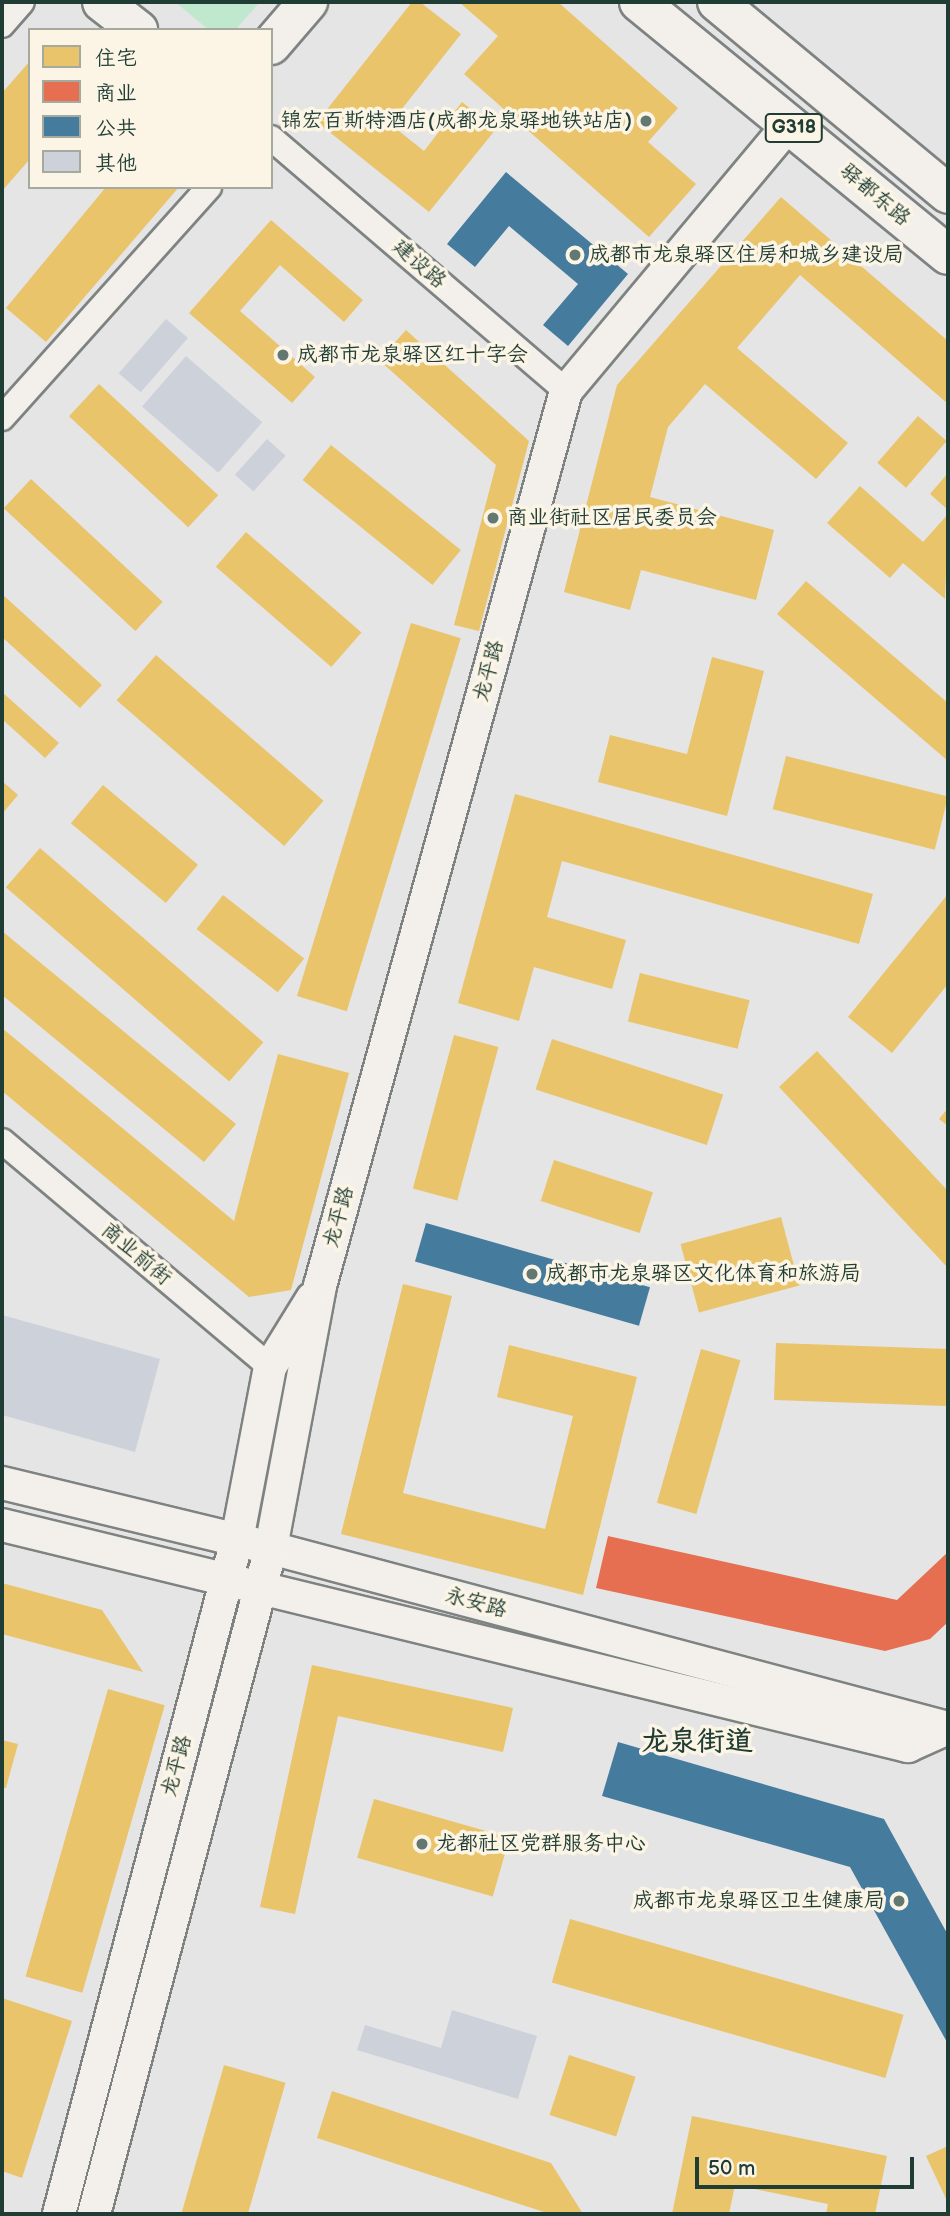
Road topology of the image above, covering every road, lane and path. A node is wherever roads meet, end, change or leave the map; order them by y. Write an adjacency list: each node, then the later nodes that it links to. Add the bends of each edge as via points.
1 (22, 2): 6 (street)
2 (102, 2): 7 (highway)
3 (308, 2): 8 (highway)
4 (639, 2): 9 (highway, 驿都东路 / G318)
5 (717, 2): 12 (highway, G318)
6 (2, 25)
7 (135, 28)
8 (273, 43)
9 (789, 124): 13 (highway, 驿都东路 / G318); 14 (street, 龙平路)
10 (273, 140): 14 (street, 建设路)
11 (207, 189): 15 (street)
12 (948, 194)
13 (948, 255)
14 (566, 391): 17 (street, 龙平路)
15 (2, 418)
16 (2, 1141): 18 (street, 商业前街)
17 (320, 1286): 18 (street, 龙平路); 22 (street, 龙平路)
18 (270, 1367): 21 (street, 龙平路)
19 (2, 1483): 21 (street, 永安路)
20 (2, 1525): 23 (street)
21 (237, 1540): 22 (street, 永安路); 23 (street, 龙平路)
22 (271, 1548): 24 (street, 龙平路); 25 (street, 永安路)
23 (226, 1580): 24 (street); 26 (street, 龙平路)
24 (261, 1587): 25 (street, via 908,1746); 27 (street, 龙平路)
25 (948, 1728)
26 (59, 2214)
27 (94, 2214)

